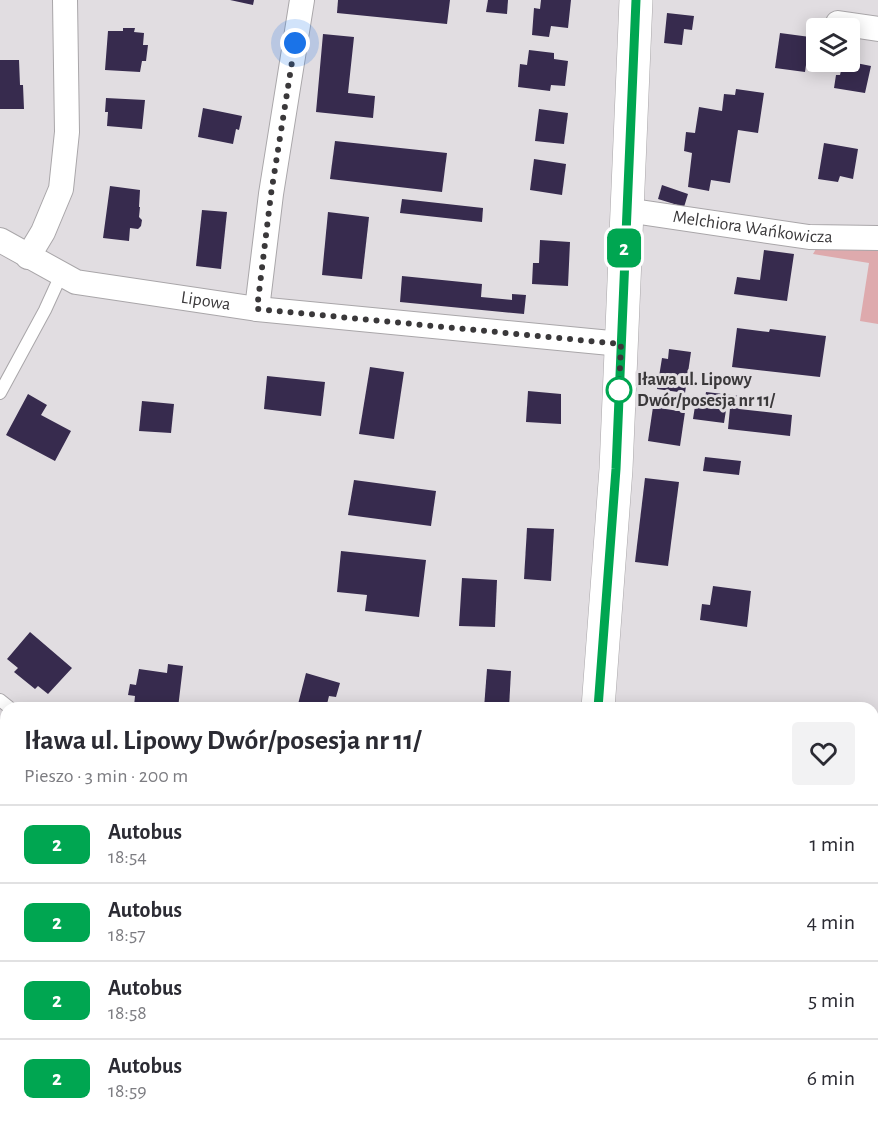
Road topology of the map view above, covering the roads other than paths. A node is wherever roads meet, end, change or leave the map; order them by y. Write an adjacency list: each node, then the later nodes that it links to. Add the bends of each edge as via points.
1 (65, 0): 9 (street, via 68,132 61,189)
2 (302, 0): 11 (street)
3 (636, 0): 6 (street)
4 (860, 26): 5 (street)
5 (878, 29)
6 (626, 210): 7 (street, Melchiora Wańkowicza, via 809,237); 12 (street)
7 (878, 238)
8 (0, 240): 9 (street, Lipowa)
9 (28, 257): 10 (street, Lipowa)
10 (61, 274): 11 (street, Lipowa, via 76,282); 13 (lane)
11 (257, 309): 12 (street, Lipowa)
12 (621, 344): 14 (street)
13 (0, 393)
14 (598, 702)

